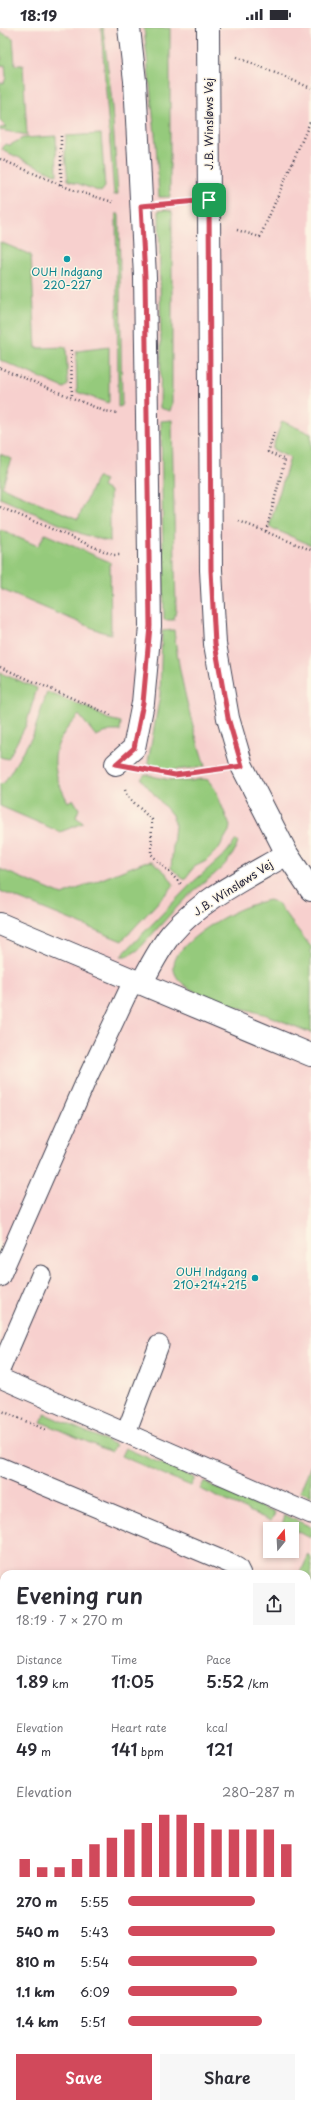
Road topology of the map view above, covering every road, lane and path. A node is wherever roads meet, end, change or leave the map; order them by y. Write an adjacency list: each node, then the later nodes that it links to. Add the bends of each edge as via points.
1 (129, 28): 8 (street)
2 (208, 37): 3 (path); 9 (street, J.B. Winsløws Vej)
3 (311, 88)
4 (311, 120): 9 (path, via 260,237)
5 (61, 136): 7 (path)
6 (0, 159): 7 (path)
7 (61, 185): 8 (path, via 106,202)
8 (141, 206): 9 (path); 13 (street)
9 (209, 211): 23 (street, J.B. Winsløws Vej, via 211,555 215,644 228,718)
10 (71, 350): 12 (path)
11 (0, 368): 12 (path)
12 (72, 398): 13 (path, via 104,411)
13 (147, 416): 19 (street)
14 (275, 430): 17 (path, via 268,452 285,460)
15 (0, 507): 19 (path, via 113,555)
16 (238, 521): 17 (path)
17 (266, 531): 18 (path)
18 (311, 550)
19 (149, 557): 21 (street, via 150,626 143,703)
20 (0, 667): 21 (path)
21 (137, 726): 22 (street, via 134,748)
22 (116, 764): 23 (path, via 175,775); 25 (path, via 127,796 152,820 151,854)
23 (242, 766): 24 (street, J.B. Winsløws Vej)
24 (286, 854): 26 (street, J.B. Winsløws Vej); 28 (street, J.B. Winsløws Vej, via 190,916 172,934)
25 (179, 883)
26 (311, 890)
27 (0, 924): 28 (street)
28 (137, 982): 29 (street); 31 (lane, via 90,1072)
29 (311, 1055)
30 (41, 1275): 33 (lane)
31 (0, 1277)
32 (159, 1345): 35 (lane)
33 (0, 1370)
34 (0, 1378): 35 (lane)
35 (126, 1433): 37 (lane)
36 (0, 1467): 38 (lane, via 231,1564)
37 (311, 1514)
38 (239, 1570)

